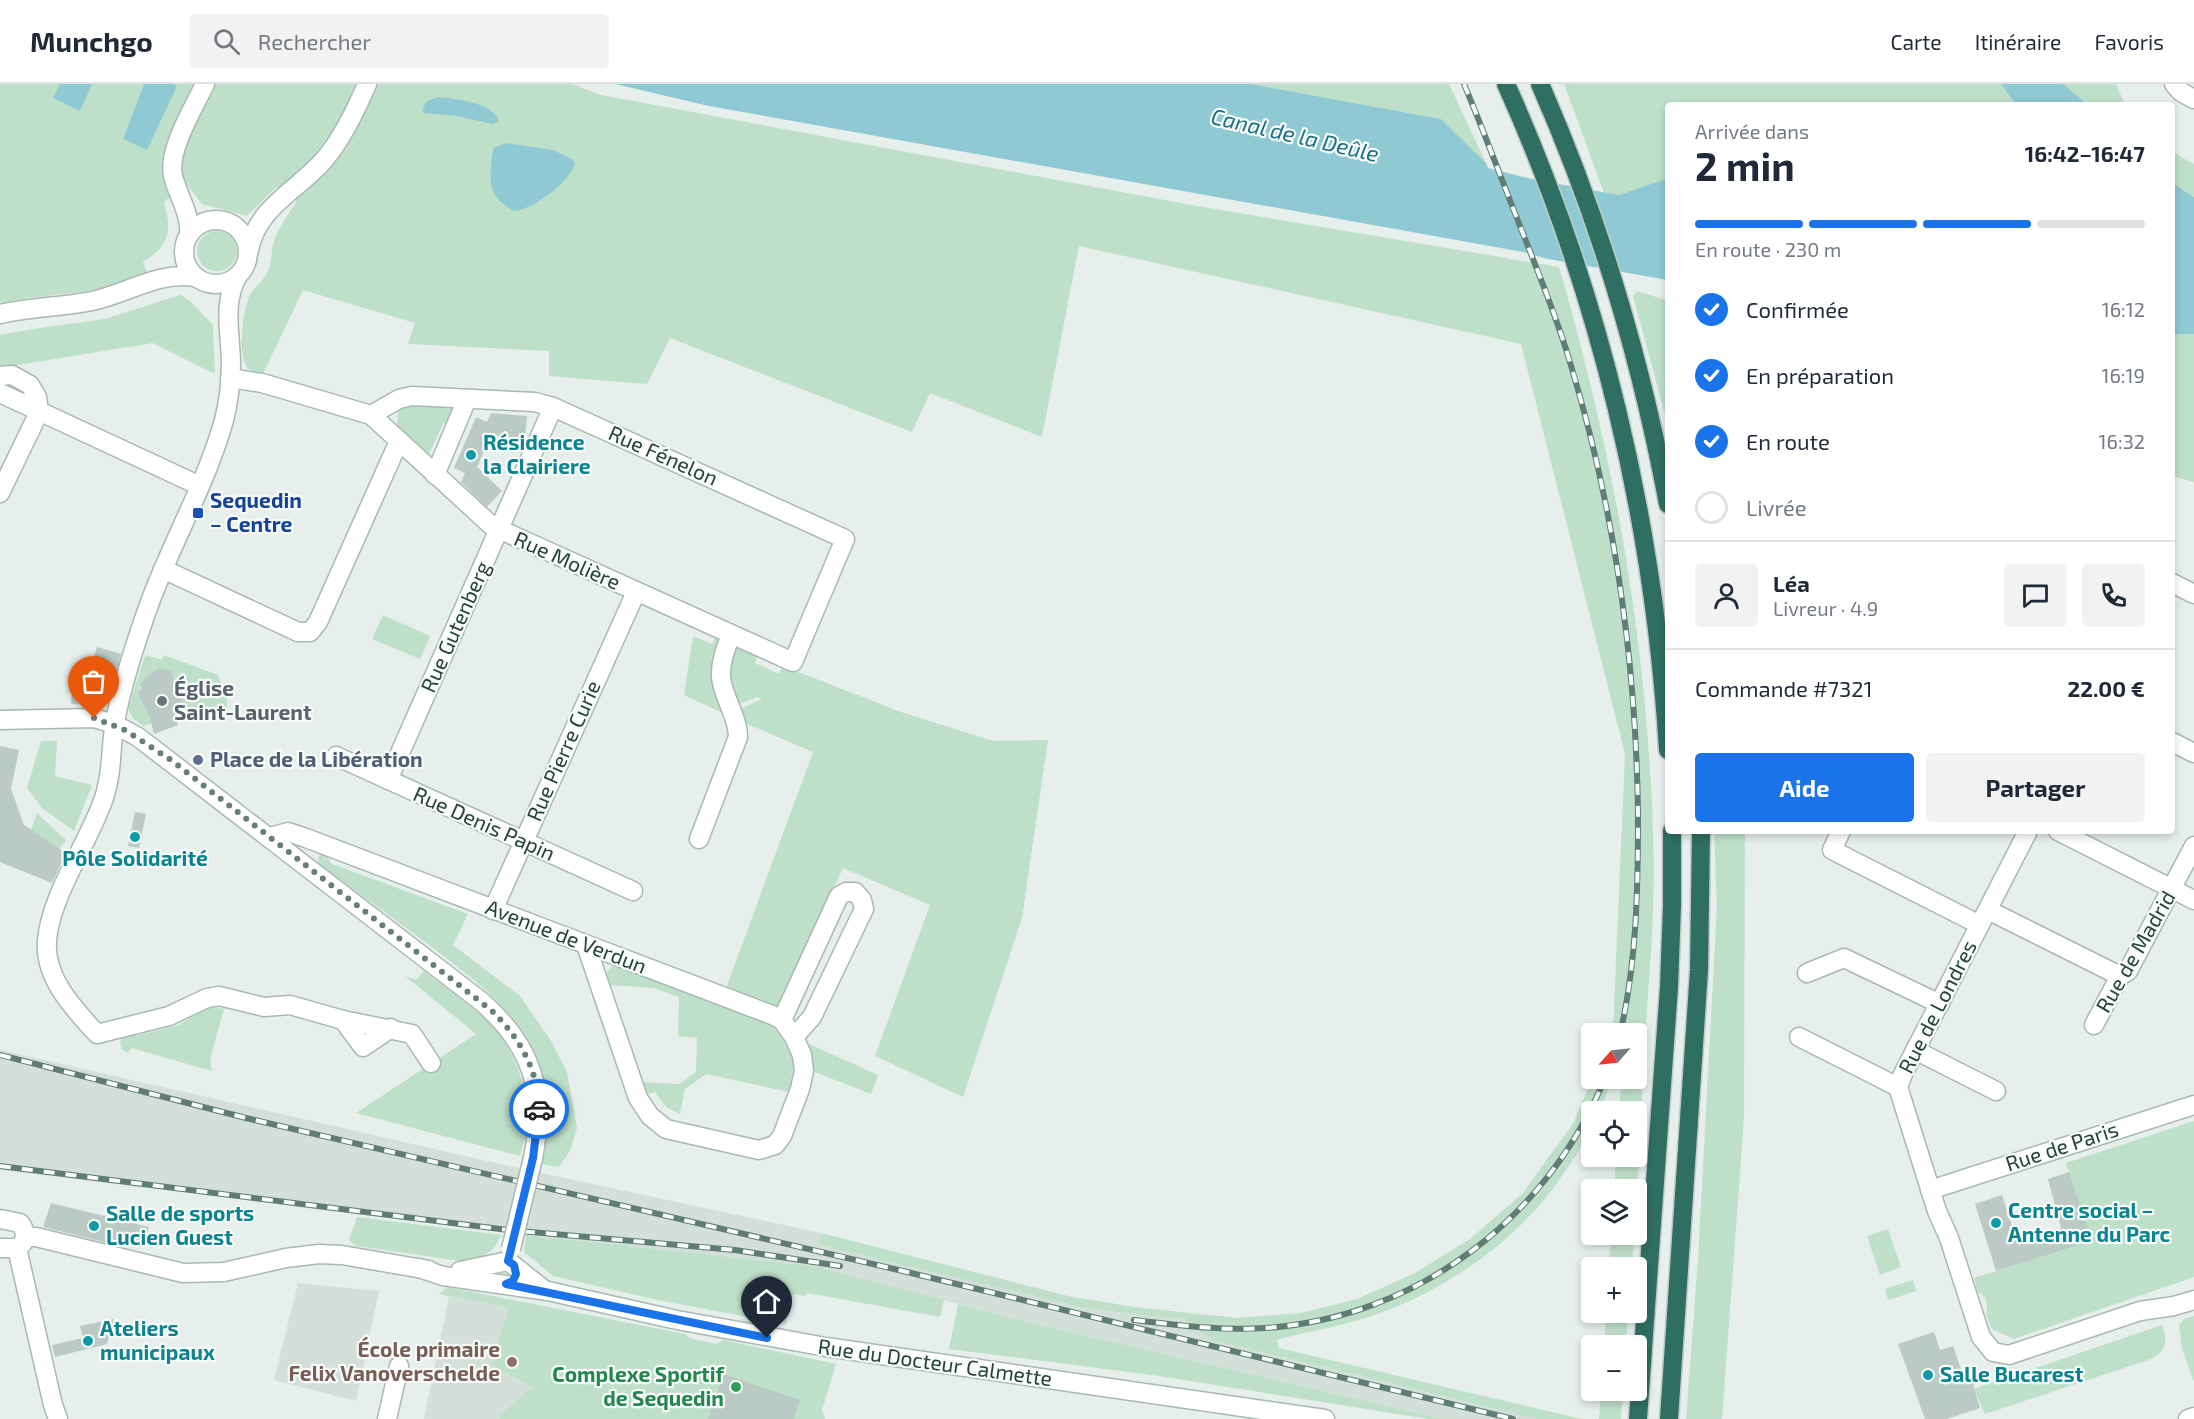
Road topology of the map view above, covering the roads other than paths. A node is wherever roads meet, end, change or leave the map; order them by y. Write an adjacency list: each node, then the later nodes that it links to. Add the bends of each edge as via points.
1 (205, 84): 7 (street, via 172,158)
2 (367, 84): 8 (street, via 328,155)
3 (1506, 84): 36 (highway, via 1545,172 1581,275 1622,434 1644,544)
4 (1540, 84): 27 (highway, via 1614,281)
5 (2174, 84): 6 (street)
6 (2194, 99)
7 (177, 187): 9 (street, via 200,210); 10 (street, via 189,222)
8 (269, 207): 9 (street); 11 (street, via 253,233)
9 (226, 222): 10 (street, via 201,224); 11 (street, via 244,236)
10 (187, 238): 13 (street, via 184,259); 14 (street, via 172,263)
11 (249, 250): 12 (street, via 246,265)
12 (237, 277): 13 (street, via 220,285); 16 (street, via 230,294)
13 (200, 280): 14 (street, via 172,276); 16 (street, via 215,297)
14 (144, 283): 15 (street, via 92,301)
15 (0, 314)
16 (228, 327): 18 (street)
17 (0, 376): 22 (street, via 12,375 30,385)
18 (230, 378): 23 (street, via 262,383); 26 (street, via 224,419)
19 (0, 393): 22 (street)
20 (467, 399): 21 (street, Rue Fénelon, via 535,402); 23 (street, Rue Fénelon, via 406,396); 25 (street)
21 (553, 407): 29 (street, Rue Gutenberg); 35 (street, Rue Fénelon, via 845,539)
22 (39, 412): 26 (street); 28 (street)
23 (371, 415): 24 (street, Rue Molière)
24 (399, 441): 25 (street, Rue Molière); 30 (street, via 318,622 310,632 298,632)
25 (435, 475): 29 (street, Rue Molière)
26 (198, 485): 30 (street)
27 (1665, 490)
28 (0, 494)
29 (499, 530): 32 (street, Rue Molière); 42 (street, Rue Gutenberg)
30 (163, 569): 38 (street, via 143,620)
31 (2175, 584): 33 (street)
32 (636, 592): 34 (street, Rue Molière); 50 (street, Rue Pierre Curie)
33 (2194, 594)
34 (731, 635): 35 (street, Rue Molière); 49 (street, via 721,664 721,678 738,737)
35 (793, 662)
36 (1665, 711)
37 (0, 720): 38 (street, via 84,717)
38 (114, 724): 48 (street, via 171,760); 68 (street, via 112,762 104,798 55,910 47,942 53,975 97,1034 169,1016 213,997 225,997 264,1007 290,1005 412,1034)
39 (2175, 744): 40 (street)
40 (2194, 753)
41 (336, 756): 42 (street, Rue Denis Papin)
42 (388, 780): 50 (street, Rue Denis Papin)
43 (1672, 834): 85 (highway, via 1669,987)
44 (1701, 834): 86 (highway, via 1700,970)
45 (1840, 834): 58 (street, via 1832,850)
46 (2026, 834): 58 (street, Rue de Londres)
47 (2064, 834): 54 (street)
48 (270, 837): 52 (street, Avenue de Verdun, via 288,832); 53 (street)
49 (699, 839)
50 (524, 842): 55 (street, Rue Denis Papin); 57 (street, Rue Pierre Curie)
51 (2194, 846): 54 (street, Rue de Madrid)
52 (331, 848): 53 (street, via 316,847); 57 (street, Avenue de Verdun)
53 (301, 861): 75 (street, bridge, via 462,986 506,1025 524,1052 536,1083 539,1114 533,1158)
54 (2173, 889): 56 (street); 61 (street, Rue de Madrid, via 2128,970)
55 (633, 891)
56 (2194, 900)
57 (493, 910): 59 (street, Avenue de Verdun)
58 (1984, 917): 61 (street); 62 (street, Rue de Londres)
59 (586, 945): 63 (street, Avenue de Verdun); 66 (street, via 638,1098 650,1116 666,1129 759,1150 775,1145 803,1080 804,1062)
60 (1807, 973): 62 (street, via 1844,958)
61 (2120, 976): 64 (street, Rue de Madrid)
62 (1941, 1004): 67 (street, Rue de Londres)
63 (782, 1020): 66 (street); 66 (street, via 838,896 855,892 864,909 809,1023)
64 (2094, 1025)
65 (1799, 1036): 69 (street)
66 (794, 1037)
67 (1915, 1050): 69 (street, Rue de Londres); 70 (street)
68 (431, 1063)
69 (1898, 1087): 72 (street, Rue de Londres)
70 (1996, 1091)
71 (2194, 1105): 72 (street, Rue de Paris)
72 (1930, 1190): 79 (street, Rue de Londres, via 1981,1337 1993,1352 2009,1355 2140,1311)
73 (0, 1219): 74 (street, via 20,1223)
74 (14, 1244): 76 (street, via 36,1237 183,1273 224,1272 319,1254); 82 (street)
75 (507, 1260): 76 (street, via 457,1271); 77 (street, via 516,1276); 78 (street, via 535,1285)
76 (419, 1268): 77 (street, Rue du Docteur Calmette, via 443,1276)
77 (503, 1283): 78 (street, Rue du Docteur Calmette)
78 (548, 1291): 84 (street, Rue du Docteur Calmette, via 825,1347)
79 (2194, 1300)
80 (399, 1366): 83 (street)
81 (2194, 1417): 87 (street)
82 (57, 1419)
83 (387, 1419)
84 (1325, 1419)
85 (1638, 1419)
86 (1669, 1419)
87 (2188, 1419)

